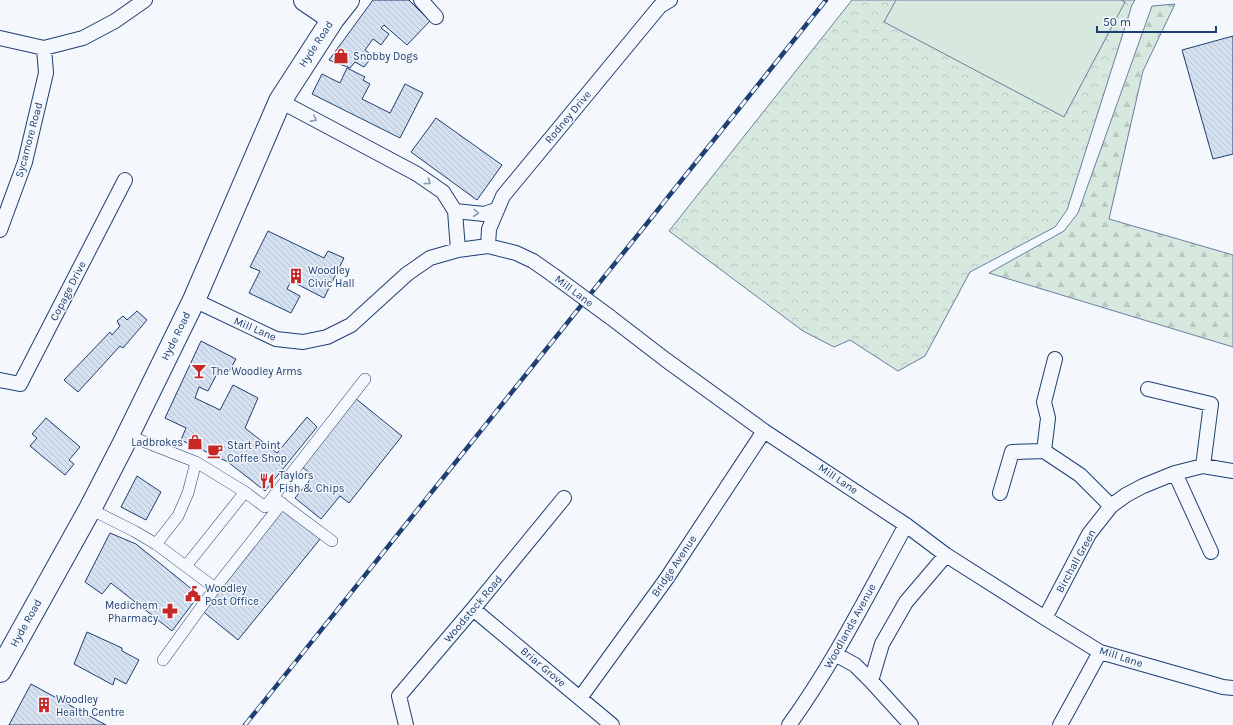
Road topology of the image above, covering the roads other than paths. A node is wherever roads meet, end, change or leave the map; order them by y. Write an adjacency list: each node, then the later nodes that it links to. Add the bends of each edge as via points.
1 (146, 0): 9 (street, via 83,38)
2 (305, 0): 6 (main road)
3 (348, 0): 6 (main road, Hyde Road)
4 (421, 0): 7 (street)
5 (670, 0): 12 (street, Rodney Drive, via 660,6 650,18 503,196)
6 (332, 9): 10 (main road, Hyde Road)
7 (436, 17)
8 (0, 38): 9 (street)
9 (44, 48): 14 (street, Sycamore Road, via 46,73 26,162)
10 (280, 101): 13 (street, one-way to 13, via 418,174 443,192); 17 (main road, Hyde Road)
11 (125, 180): 20 (street, Copage Drive, via 20,384)
12 (496, 210): 13 (street, one-way to 12, via 484,214); 15 (street, Rodney Drive, via 489,229)
13 (456, 211): 16 (street)
14 (0, 230)
15 (488, 246): 16 (street, Mill Lane); 22 (street, Mill Lane, bridge, via 516,253 553,274)
16 (458, 250): 17 (street, Mill Lane, via 430,258 351,324 327,337 303,342 276,339)
17 (194, 300): 23 (main road, Hyde Road)
18 (1054, 359): 24 (street, via 1044,402 1048,418)
19 (366, 379): 32 (street)
20 (0, 380)
21 (1148, 389): 26 (street, via 1211,404)
22 (764, 431): 35 (street, Mill Lane); 50 (street, Bridge Avenue, via 667,578)
23 (127, 435): 25 (street); 34 (main road, Hyde Road)
24 (1044, 451): 30 (street, via 1012,452); 33 (street, via 1080,475)
25 (196, 462): 29 (street); 37 (street, via 188,493 178,516)
26 (1203, 466): 27 (street, Birchall Green); 28 (street, Birchall Green)
27 (1233, 471)
28 (1175, 473): 33 (street, Birchall Green, via 1143,486); 38 (street)
29 (245, 492): 32 (street, via 265,507); 40 (street)
30 (1000, 494)
31 (564, 498): 42 (street, Woodstock Road)
32 (277, 500): 36 (street); 41 (street)
33 (1111, 506): 43 (street, Birchall Green, via 1089,534)
34 (90, 509): 37 (street); 47 (main road, Hyde Road)
35 (906, 525): 39 (street, Mill Lane); 45 (street, Woodlands Avenue)
36 (332, 541)
37 (156, 544): 40 (street)
38 (1211, 552)
39 (946, 554): 43 (street, Mill Lane); 48 (street, via 906,602 882,644)
40 (186, 566): 41 (street)
41 (215, 588): 46 (street)
42 (473, 609): 50 (street, Briar Grove); 51 (street, Woodstock Road, via 399,696)
43 (1045, 618): 44 (street, Mill Lane)
44 (1100, 652): 49 (street, Mill Lane); 55 (street)
45 (835, 654): 48 (street, via 855,665); 53 (street, Woodlands Avenue)
46 (163, 660)
47 (0, 671)
48 (871, 681): 54 (street)
49 (1233, 688)
50 (580, 698): 52 (street, Briar Grove)
51 (406, 725)
52 (612, 725)
53 (789, 725)
54 (911, 725)
55 (1060, 725)

